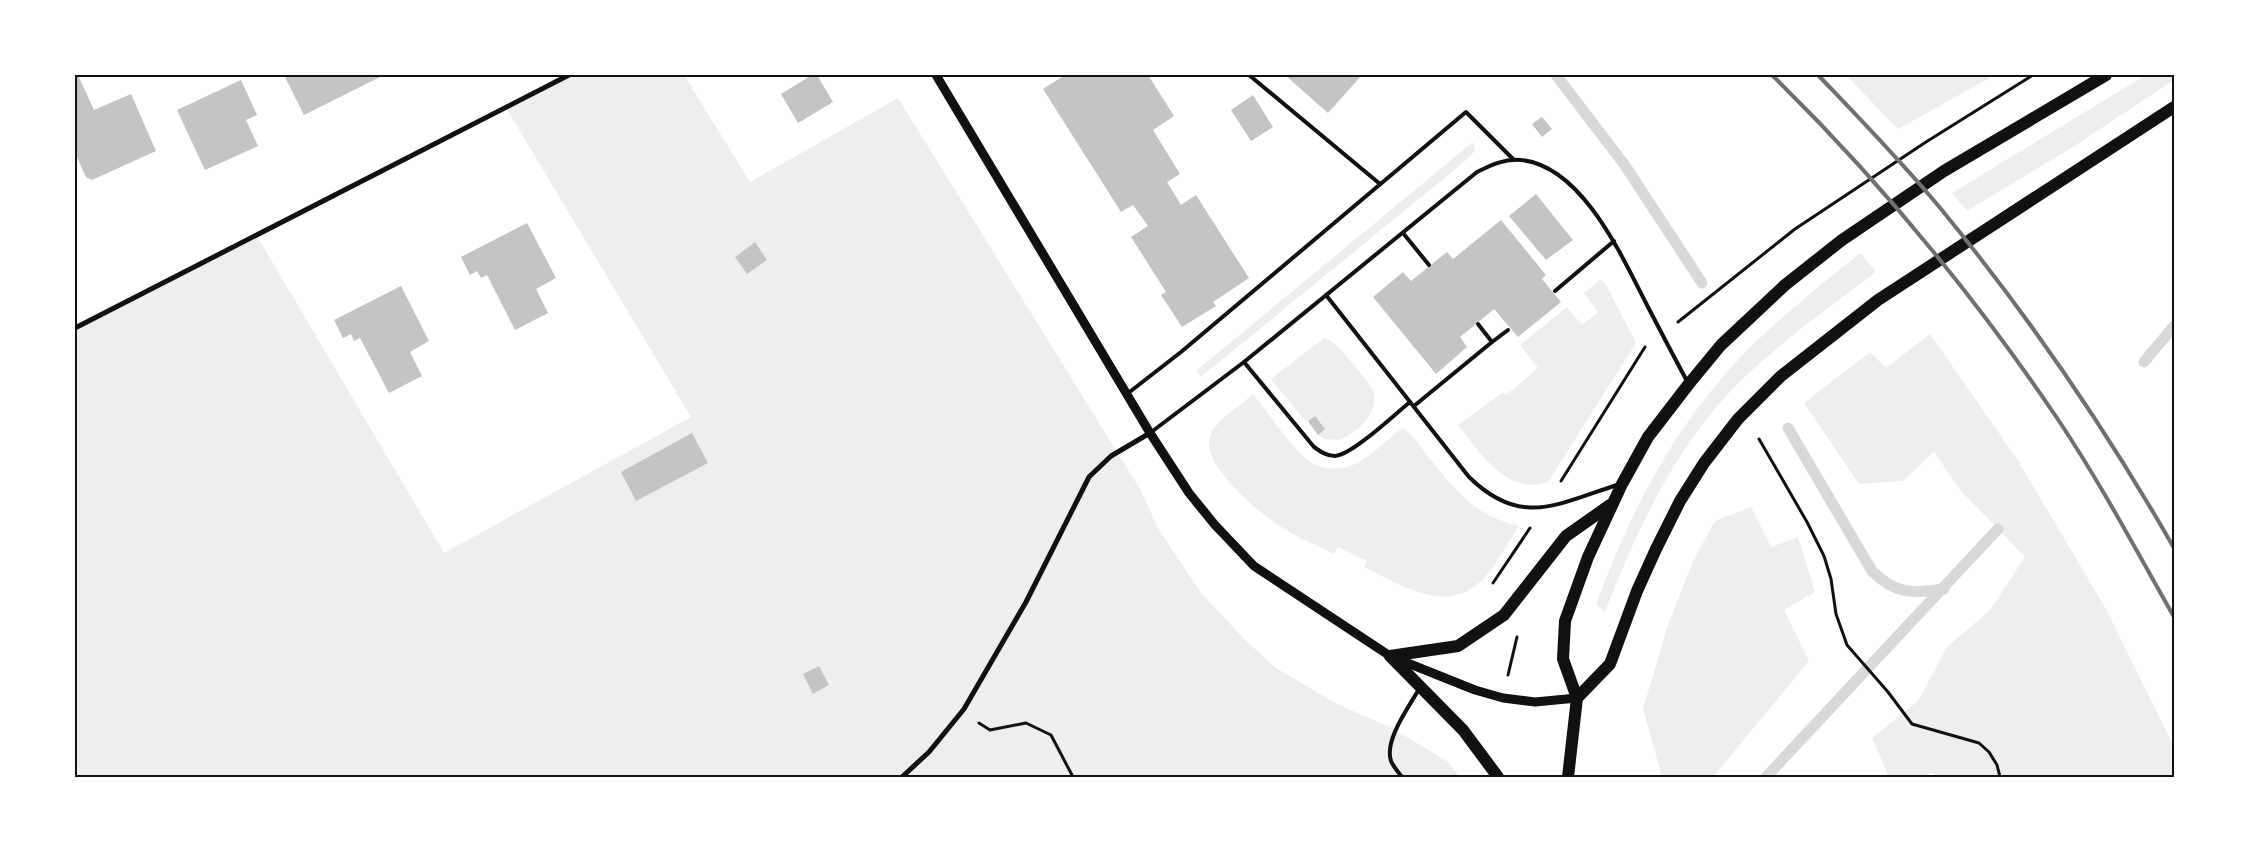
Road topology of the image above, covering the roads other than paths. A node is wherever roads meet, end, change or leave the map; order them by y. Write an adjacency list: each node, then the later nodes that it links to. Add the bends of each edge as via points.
1 (569, 75): 14 (street)
2 (936, 75): 19 (street)
3 (1249, 75): 7 (lane)
4 (2106, 75): 18 (main road, via 1944,171 1842,240 1728,338)
5 (2174, 107): 27 (main road, via 1878,300 1781,376 1738,419 1704,462 1656,549 1610,664)
6 (1514, 160): 7 (lane, via 1466,112); 8 (lane, via 1478,172); 9 (lane, via 1544,166 1564,179 1589,206)
7 (1380, 184): 19 (lane)
8 (1403, 232): 10 (lane); 12 (lane)
9 (1614, 241): 11 (lane); 18 (lane)
10 (1429, 265)
11 (1555, 290)
12 (1326, 295): 17 (lane); 20 (lane)
13 (1478, 324): 16 (lane)
14 (75, 328)
15 (1508, 330): 16 (lane)
16 (1492, 342): 21 (lane)
17 (1244, 362): 20 (lane, via 1314,447 1328,455 1337,456 1354,448); 22 (lane)
18 (1688, 384): 23 (main road, via 1648,437)
19 (1127, 394): 22 (street)
20 (1410, 402): 21 (lane)
21 (1414, 406): 23 (lane, via 1469,477 1498,500 1543,509)
22 (1150, 433): 25 (street, via 1189,493 1254,566); 28 (street, via 1111,456 1090,477 1026,602 964,709 929,752)
23 (1622, 484): 24 (main road)
24 (1612, 503): 25 (main road, via 1566,536 1504,616 1458,646); 27 (main road, via 1565,621 1563,659)
25 (1390, 656): 26 (main road); 27 (street, via 1475,690 1504,698 1535,702)
26 (1420, 687): 29 (lane, via 1392,737 1389,749 1391,761); 30 (main road, via 1463,730)
27 (1577, 698): 31 (main road)
28 (902, 777)
29 (1402, 777)
30 (1498, 777)
31 (1568, 777)

